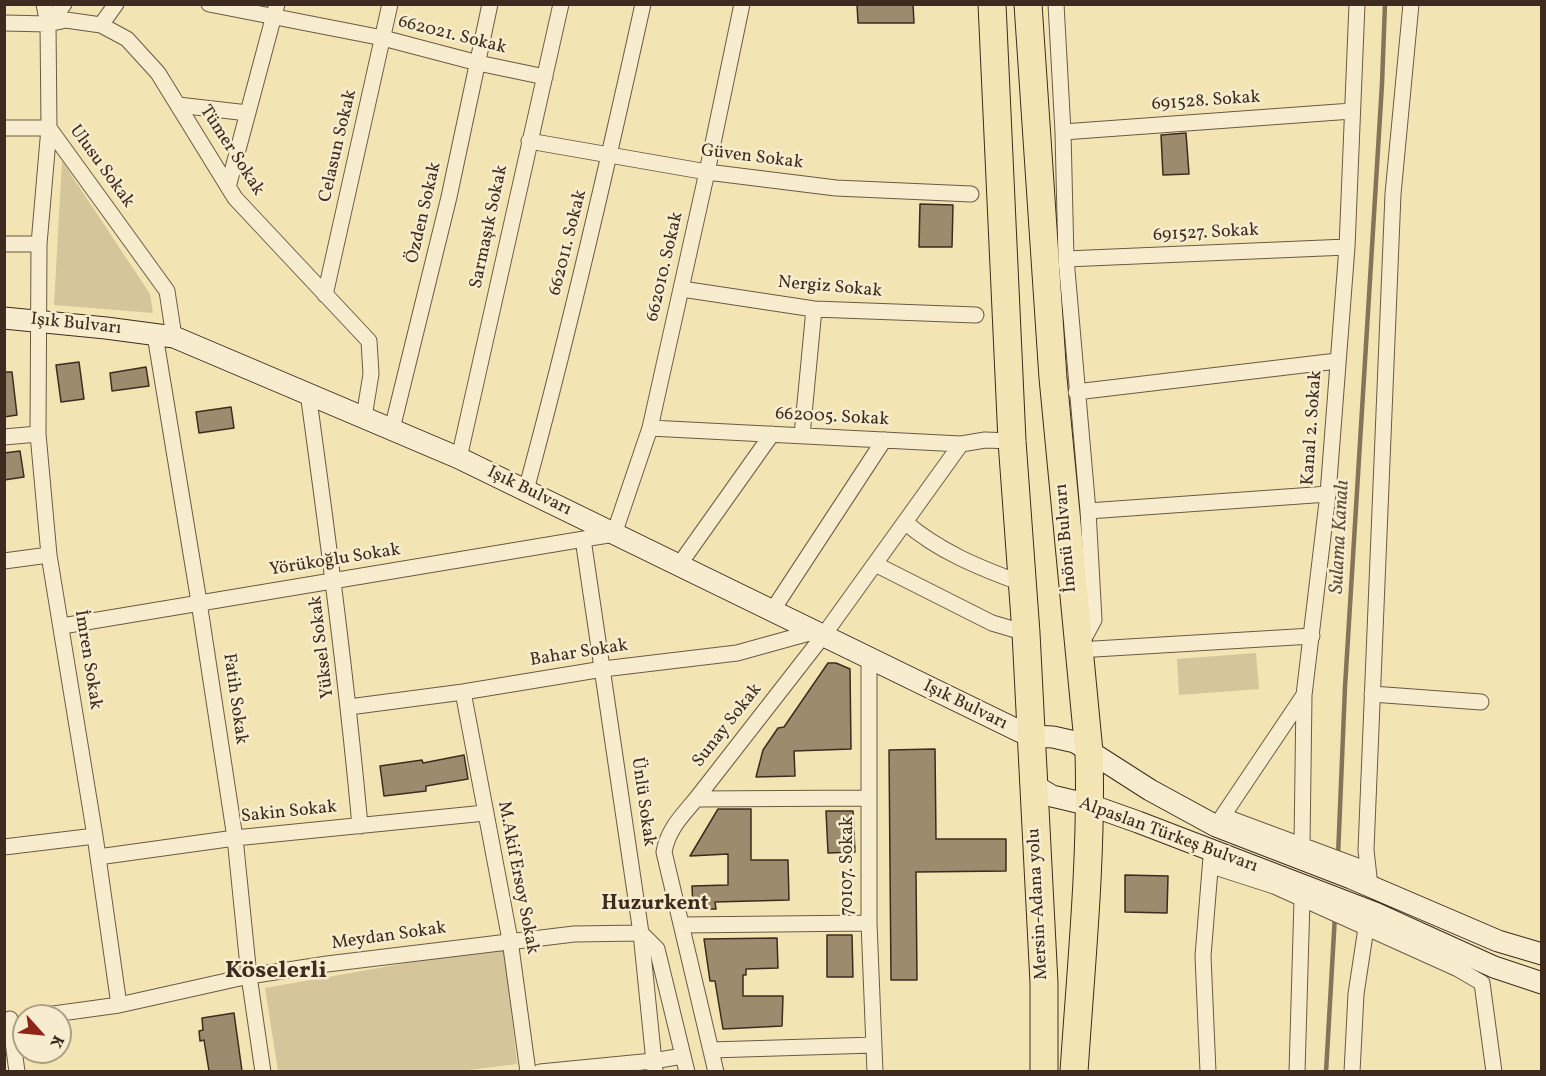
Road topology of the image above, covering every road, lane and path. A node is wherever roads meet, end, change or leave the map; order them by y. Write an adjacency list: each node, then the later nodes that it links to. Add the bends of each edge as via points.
1 (44, 4): 17 (street, Ulusu Sokak)
2 (64, 4): 17 (street)
3 (116, 4): 18 (street)
4 (209, 4): 15 (street, 662021. Sokak)
5 (390, 4): 19 (street, Celasun Sokak)
6 (490, 4): 20 (street, Özden Sokak)
7 (561, 4): 21 (street, Sarmaşık Sokak)
8 (643, 4): 29 (street, 662011. Sokak)
9 (742, 4): 30 (street, 662010. Sokak)
10 (992, 4): 55 (highway)
11 (1028, 4): 76 (highway, İnönü Bulvarı, via 1053,378)
12 (1056, 4): 27 (street)
13 (1357, 4): 23 (street, Kanal 2. Sokak)
14 (1411, 4): 80 (street, via 1393,194)
15 (276, 11): 19 (street, 662021. Sokak); 24 (street)
16 (4, 23): 17 (street, Tümer Sokak)
17 (48, 24): 18 (street, Tümer Sokak, via 66,20); 26 (street, Ulusu Sokak)
18 (101, 25): 22 (street, Tümer Sokak, via 127,39 158,73)
19 (382, 38): 20 (street, 662021. Sokak); 38 (street, Celasun Sokak)
20 (478, 63): 21 (street, 662021. Sokak); 49 (street, Özden Sokak)
21 (545, 78): 28 (street, Sarmaşık Sokak)
22 (178, 105): 24 (street); 31 (street, Tümer Sokak)
23 (1352, 111): 27 (street, 691528. Sokak); 35 (street, Kanal 2. Sokak)
24 (248, 113): 31 (street)
25 (4, 128): 26 (street)
26 (49, 128): 34 (street, İmren Sokak); 43 (street, Ulusu Sokak, via 167,291)
27 (1063, 132): 36 (street)
28 (529, 141): 29 (street, Güven Sokak); 57 (street, Sarmaşık Sokak)
29 (610, 156): 30 (street, Güven Sokak); 58 (street, 662011. Sokak)
30 (707, 172): 32 (street, Güven Sokak, via 836,188); 37 (street, 662010. Sokak)
31 (228, 187): 38 (street, Tümer Sokak)
32 (971, 194)
33 (4, 244): 34 (street)
34 (39, 244): 42 (street, İmren Sokak)
35 (1347, 247): 36 (street, 691527. Sokak); 44 (street, Kanal 2. Sokak)
36 (1066, 259): 45 (street)
37 (682, 289): 39 (street, Nergiz Sokak); 48 (street, 662010. Sokak)
38 (326, 295): 47 (street, Tümer Sokak, via 369,341 371,374)
39 (814, 309): 40 (street, Nergiz Sokak); 52 (street)
40 (976, 315)
41 (4, 318): 42 (main road, Işık Bulvarı)
42 (37, 320): 43 (main road, Işık Bulvarı); 50 (street, İmren Sokak)
43 (165, 336): 46 (main road, Işık Bulvarı); 70 (street, Fatih Sokak)
44 (1337, 361): 45 (street); 59 (street, Kanal 2. Sokak)
45 (1076, 392): 60 (street)
46 (308, 393): 47 (main road, Işık Bulvarı); 68 (street, Yüksel Sokak)
47 (364, 417): 49 (main road, Işık Bulvarı)
48 (650, 428): 51 (street, 662005. Sokak); 62 (street, 662010. Sokak)
49 (392, 429): 57 (main road, Işık Bulvarı)
50 (38, 434): 53 (street); 64 (street, İmren Sokak)
51 (772, 434): 52 (street, 662005. Sokak); 67 (street)
52 (802, 435): 54 (street, 662005. Sokak)
53 (4, 437)
54 (884, 440): 56 (street, 662005. Sokak); 71 (street)
55 (1011, 441): 56 (street, 662005. Sokak); 69 (highway)
56 (961, 444): 61 (street, Sunay Sokak)
57 (459, 458): 58 (main road, Işık Bulvarı)
58 (526, 490): 62 (main road, Işık Bulvarı)
59 (1328, 494): 60 (street); 75 (street, Kanal 2. Sokak)
60 (1088, 511): 76 (street, via 1094,620)
61 (905, 522): 66 (street, Sunay Sokak); 69 (street, via 980,568)
62 (614, 534): 63 (street, Yörükoğlu Sokak); 67 (main road, Işık Bulvarı)
63 (584, 539): 68 (street, Yörükoğlu Sokak); 78 (street, Ünlü Sokak)
64 (50, 555): 65 (street); 72 (street, İmren Sokak)
65 (4, 561)
66 (875, 564): 73 (street, via 992,624); 74 (street, Sunay Sokak)
67 (679, 566): 71 (main road, Işık Bulvarı)
68 (334, 582): 70 (street, Yörükoğlu Sokak); 83 (street, Yüksel Sokak)
69 (1021, 583): 73 (highway)
70 (199, 602): 72 (street, Yörükoğlu Sokak); 94 (street, Fatih Sokak)
71 (772, 611): 74 (main road, Işık Bulvarı)
72 (62, 626): 93 (street, İmren Sokak)
73 (1026, 633): 84 (highway)
74 (818, 634): 77 (main road, Işık Bulvarı); 78 (street, Bahar Sokak, via 737,653); 88 (street, Sunay Sokak)
75 (1312, 636): 76 (street); 81 (street, Kanal 2. Sokak)
76 (1078, 650): 85 (highway, İnönü Bulvarı)
77 (869, 659): 84 (main road, Işık Bulvarı); 87 (street, 70107. Sokak)
78 (603, 669): 79 (street, Bahar Sokak); 104 (street, Ünlü Sokak)
79 (463, 692): 83 (street, Bahar Sokak); 90 (street, M.Akif Ersoy Sokak)
80 (1372, 694): 82 (street); 99 (street, via 1366,850)
81 (1304, 695): 91 (street, Kanal 2. Sokak); 96 (street)
82 (1481, 702)
83 (349, 707): 92 (street, Yüksel Sokak)
84 (1030, 736): 85 (main road, Alpaslan Türkeş Bulvarı, via 1075,742); 86 (highway, Mersin-Adana yolu)
85 (1089, 752): 89 (highway, İnönü Bulvarı); 91 (main road, Alpaslan Türkeş Bulvarı, via 1150,790)
86 (1032, 784): 89 (main road, Alpaslan Türkeş Bulvarı, via 1052,796); 121 (highway, Mersin-Adana yolu, via 1044,983)
87 (868, 798): 88 (street); 102 (street, 70107. Sokak)
88 (696, 799): 103 (street, Sunay Sokak, via 675,823 666,838 664,852)
89 (1090, 805): 98 (main road, Alpaslan Türkeş Bulvarı); 122 (highway, İnönü Bulvarı)
90 (485, 813): 92 (street, Sakin Sokak); 105 (street, M.Akif Ersoy Sokak)
91 (1220, 821): 96 (main road, Alpaslan Türkeş Bulvarı)
92 (360, 825): 94 (street, Sakin Sokak)
93 (95, 836): 95 (street); 97 (street, İmren Sokak)
94 (235, 838): 97 (street, Sakin Sokak); 107 (street, Fatih Sokak)
95 (4, 847)
96 (1312, 854): 99 (main road, Alpaslan Türkeş Bulvarı)
97 (98, 857): 109 (street, İmren Sokak)
98 (1211, 858): 100 (main road, Alpaslan Türkeş Bulvarı); 123 (street, via 1203,956)
99 (1358, 874): 106 (main road, via 1498,941)
100 (1306, 897): 101 (main road, Alpaslan Türkeş Bulvarı); 101 (street, via 1347,919); 124 (street)
101 (1370, 920): 108 (main road); 125 (street, via 1356,994); 126 (street, via 1482,983)
102 (869, 923): 103 (street); 111 (street, 70107. Sokak)
103 (682, 925): 112 (street, Sunay Sokak)
104 (641, 933): 105 (street, Meydan Sokak); 113 (street, via 657,950); 114 (street, Ünlü Sokak)
105 (510, 940): 107 (street, Meydan Sokak); 116 (street, M.Akif Ersoy Sokak)
106 (1542, 954)
107 (249, 976): 109 (street, Meydan Sokak); 115 (street, Fatih Sokak)
108 (1542, 983)
109 (118, 1005): 110 (street, Meydan Sokak)
110 (72, 1011)
111 (874, 1045): 112 (street); 120 (street, 70107. Sokak)
112 (711, 1050): 119 (street, Sunay Sokak)
113 (683, 1056): 114 (street); 118 (street)
114 (654, 1066): 117 (street)
115 (263, 1071)
116 (528, 1071)
117 (540, 1071)
118 (687, 1071)
119 (716, 1071)
120 (875, 1071)
121 (1044, 1071)
122 (1074, 1071)
123 (1208, 1071)
124 (1297, 1071)
125 (1352, 1071)
126 (1494, 1071)

